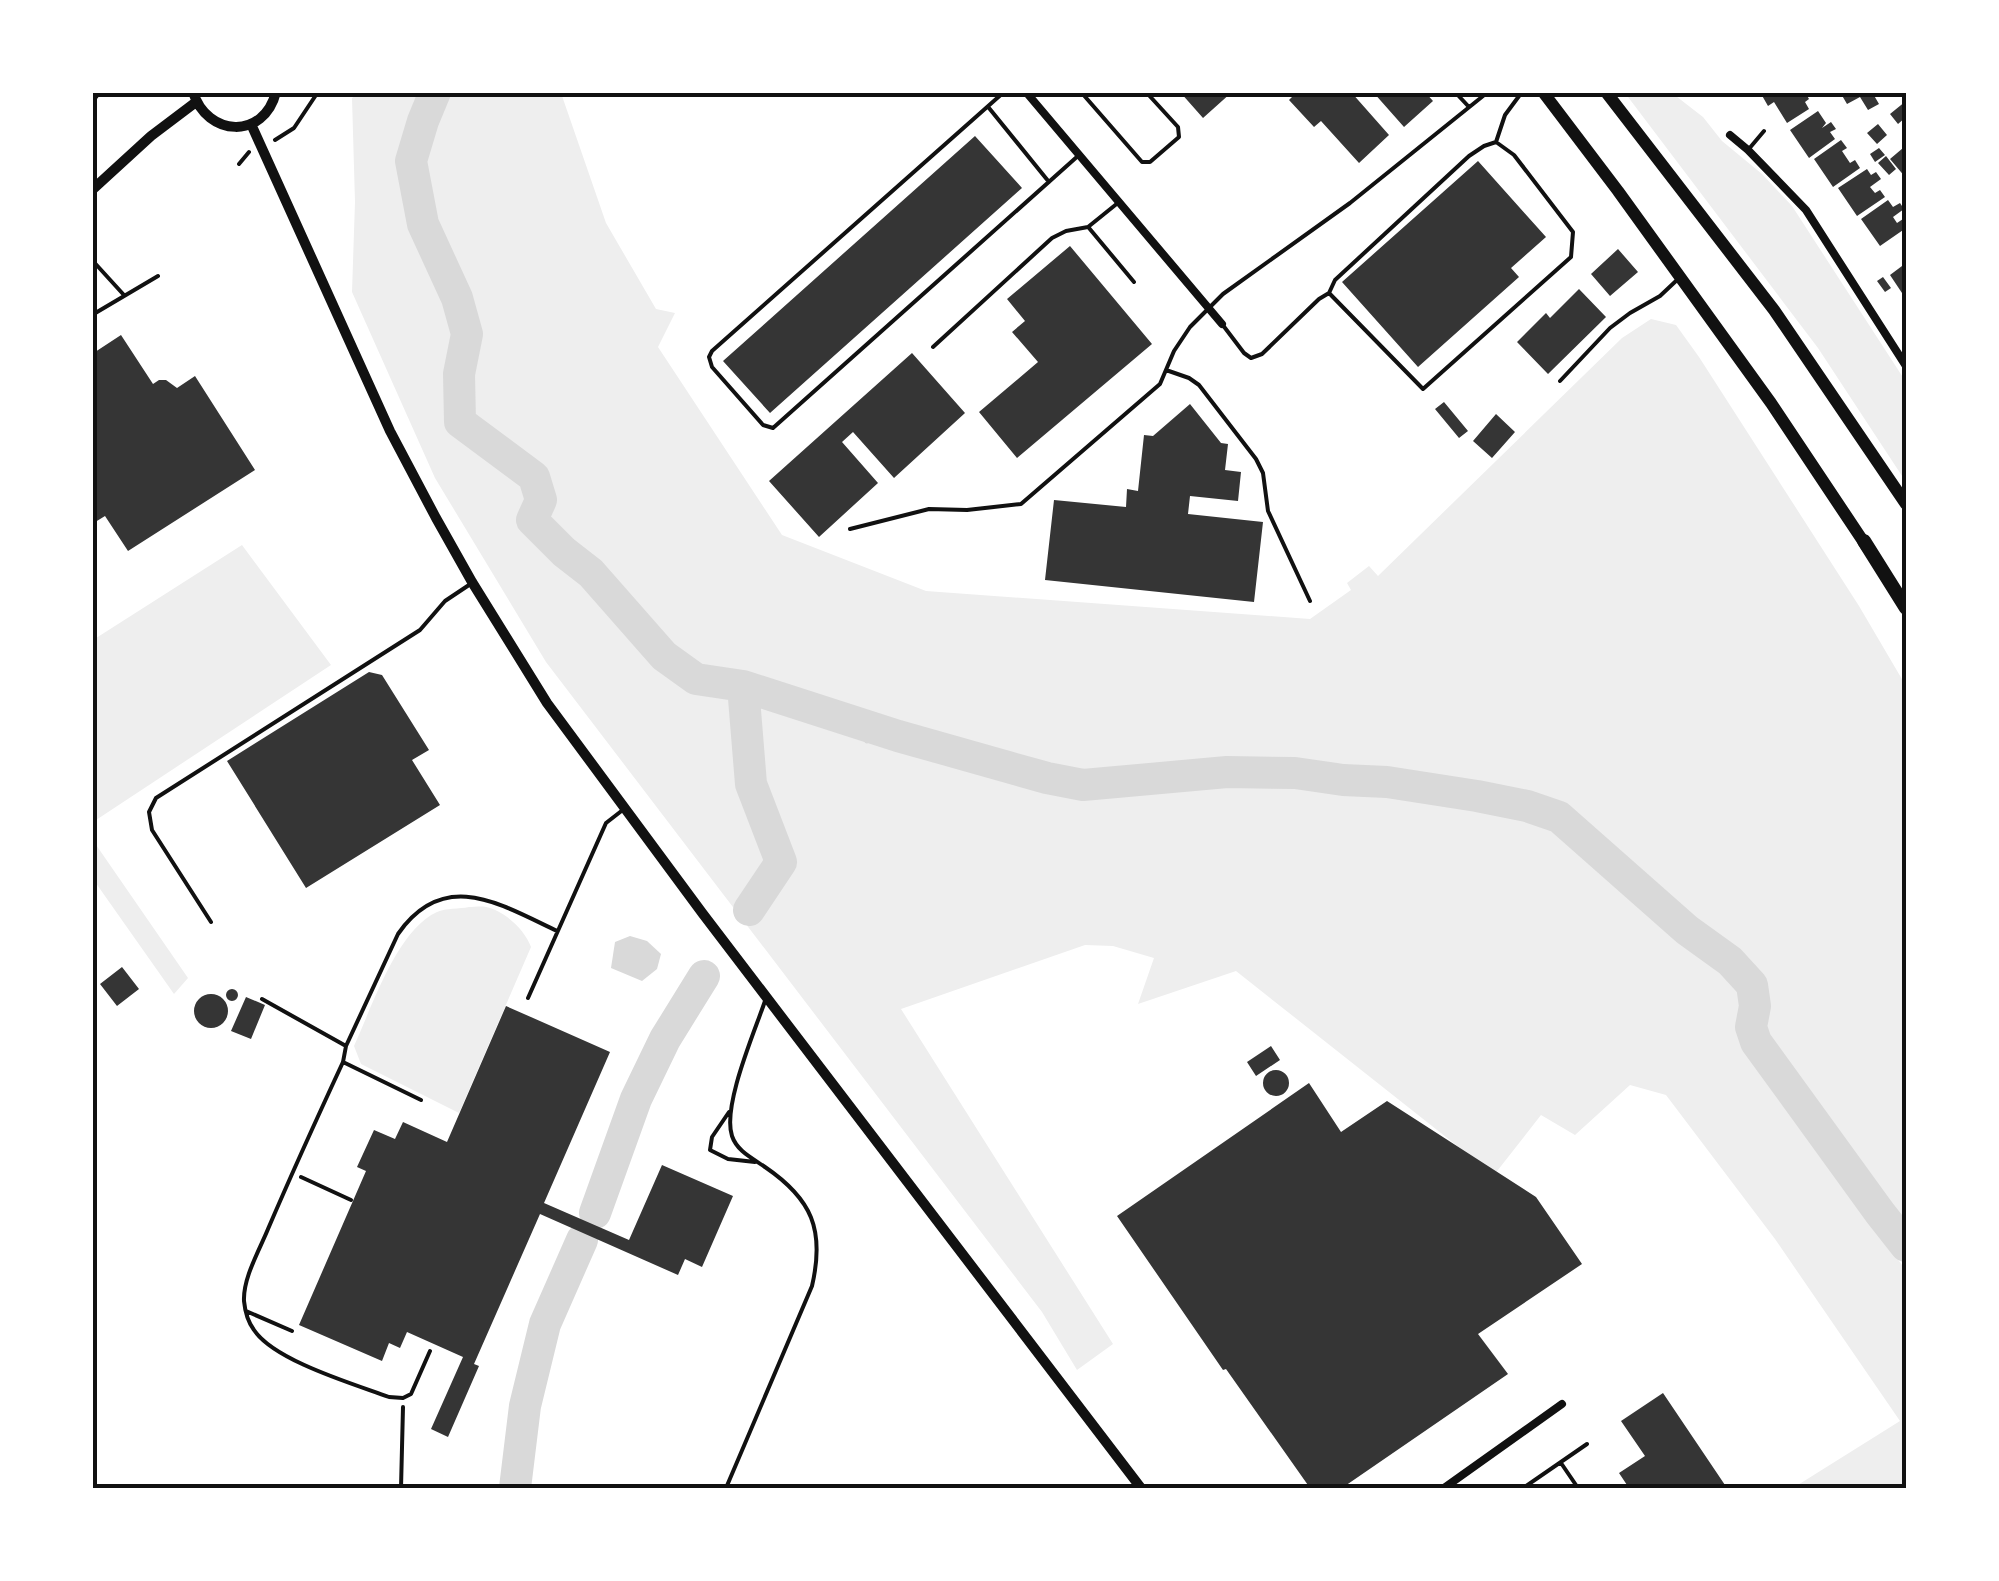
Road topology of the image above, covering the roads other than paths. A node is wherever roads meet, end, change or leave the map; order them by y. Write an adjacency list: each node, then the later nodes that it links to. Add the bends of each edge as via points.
1 (100, 92): 13 (lane)
2 (276, 92): 16 (street, via 267,112)
3 (1004, 92): 14 (lane)
4 (1026, 92): 21 (street)
5 (1081, 92): 6 (lane, via 1142,162 1150,162 1179,138 1178,127)
6 (1146, 92)
7 (1455, 92): 15 (lane)
8 (1488, 92): 15 (lane)
9 (1522, 92): 19 (lane)
10 (1543, 92): 28 (highway)
11 (1606, 92): 39 (highway, via 1774,310)
12 (194, 97): 16 (street, via 210,120); 23 (street)
13 (92, 102)
14 (987, 106): 22 (lane); 22 (lane, via 712,351 712,367 773,428)
15 (1469, 108): 32 (lane)
16 (251, 124): 42 (street, via 390,431)
17 (1764, 131): 20 (lane)
18 (1730, 135): 20 (street)
19 (1496, 142): 30 (lane, via 1469,156); 30 (lane, via 1514,155 1573,232 1572,257 1423,389)
20 (1748, 150): 36 (street, via 1806,210)
21 (1079, 155): 22 (lane); 24 (street)
22 (1049, 182)
23 (92, 190)
24 (1119, 202): 25 (lane); 32 (street)
25 (1088, 227): 29 (lane); 35 (lane, via 1052,238)
26 (92, 260): 31 (lane)
27 (158, 276): 31 (lane)
28 (1680, 277): 38 (lane, via 1610,328); 41 (highway)
29 (1134, 282)
30 (1329, 293): 34 (lane, via 1251,358)
31 (124, 296): 33 (lane)
32 (1208, 308): 34 (street); 37 (lane)
33 (92, 315)
34 (1222, 324)
35 (933, 347)
36 (1905, 361)
37 (1166, 370): 40 (lane, via 1160,384 1021,504 928,509); 43 (lane, via 1199,385 1256,459 1268,511)
38 (1560, 380)
39 (1906, 504)
40 (850, 529)
41 (1864, 541): 44 (highway)
42 (472, 582): 45 (street, via 547,703); 46 (lane, via 420,630 156,798 149,812 152,830)
43 (1310, 601)
44 (1906, 611)
45 (624, 808): 47 (lane, via 606,824); 48 (street)
46 (211, 922)
47 (556, 931): 49 (lane); 51 (lane, via 479,897 430,904 398,934)
48 (767, 996): 54 (lane); 64 (street)
49 (528, 998)
50 (262, 1000): 51 (lane)
51 (346, 1046): 52 (lane)
52 (342, 1062): 53 (lane); 56 (lane, via 254,1262)
53 (421, 1100)
54 (732, 1106): 55 (lane, via 732,1138); 55 (lane, via 710,1150 728,1160)
55 (759, 1163): 63 (lane, via 794,1189 810,1212 817,1263)
56 (246, 1311): 57 (lane); 58 (lane, via 270,1345 389,1397 411,1394)
57 (292, 1331)
58 (430, 1351)
59 (1562, 1404): 62 (street)
60 (1587, 1444): 61 (lane)
61 (1561, 1464): 65 (lane); 66 (lane)
62 (1450, 1487)
63 (726, 1488)
64 (1141, 1488)
65 (1523, 1488)
66 (1578, 1488)

